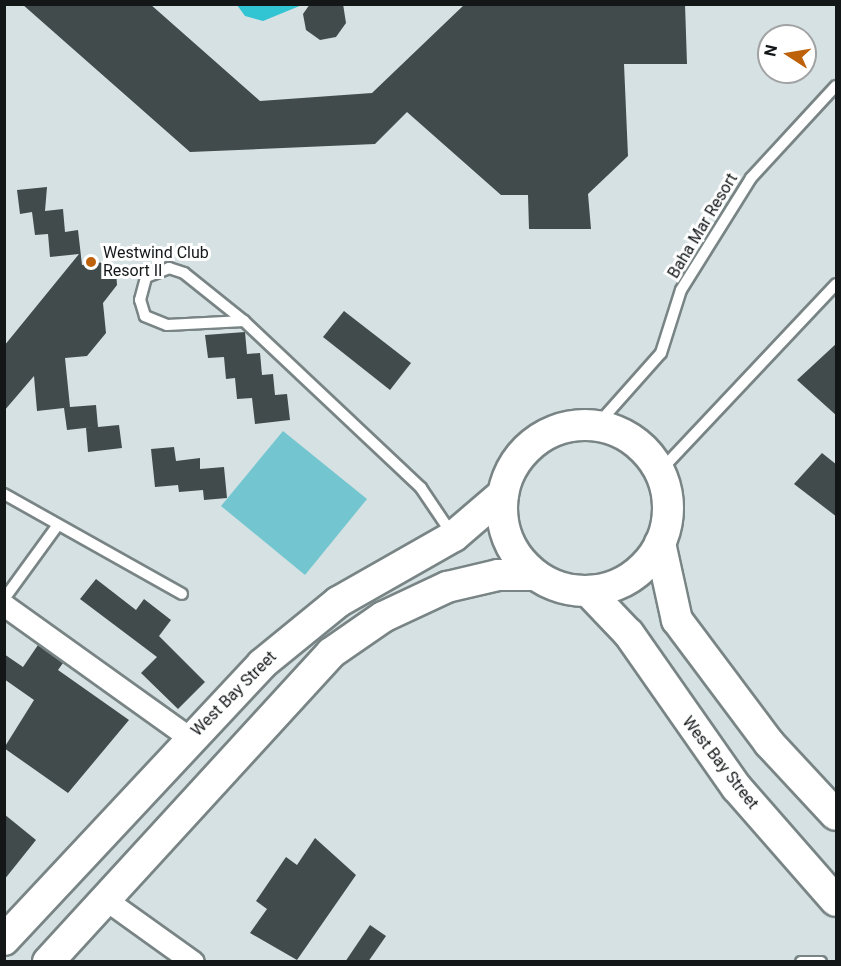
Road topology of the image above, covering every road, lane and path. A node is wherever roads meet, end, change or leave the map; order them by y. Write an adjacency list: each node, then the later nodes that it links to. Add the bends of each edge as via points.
1 (837, 86): 4 (lane, Baha Mar Resort, via 751,177 681,290 661,353)
2 (837, 284): 5 (lane)
3 (244, 321): 3 (lane, via 167,325 145,316 140,300 146,277 169,268 184,273); 9 (lane, via 421,488)
4 (597, 425): 5 (main road, via 635,440); 7 (main road, via 565,426 536,440 514,464)
5 (660, 471): 10 (main road, via 668,502)
6 (4, 494): 8 (lane)
7 (503, 494): 9 (main road, West Bay Street); 11 (main road, via 510,544)
8 (57, 526): 13 (lane); 14 (lane)
9 (454, 536): 16 (main road, West Bay Street, via 338,602 262,664)
10 (660, 543): 12 (main road, via 638,572); 17 (main road, via 677,620 769,743)
11 (535, 575): 12 (main road, via 560,588); 18 (main road, via 498,575 447,587 383,617 331,653)
12 (588, 591): 19 (main road, West Bay Street, via 629,634 737,788)
13 (182, 594)
14 (4, 600)
15 (4, 605): 16 (street)
16 (190, 738): 20 (main road, West Bay Street)
17 (837, 815)
18 (105, 898): 21 (main road); 22 (street)
19 (837, 901)
20 (4, 940)
21 (48, 962)
22 (193, 962)
23 (801, 962): 24 (lane)
24 (820, 962)

